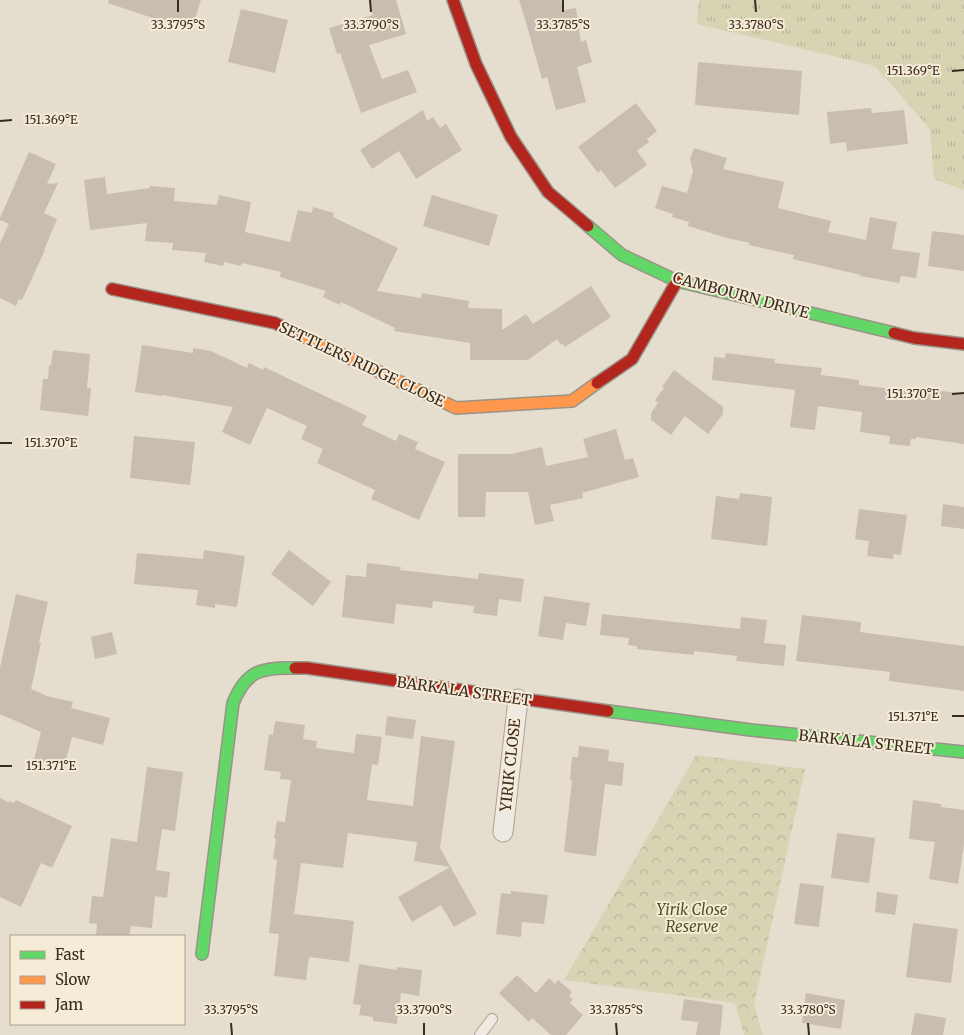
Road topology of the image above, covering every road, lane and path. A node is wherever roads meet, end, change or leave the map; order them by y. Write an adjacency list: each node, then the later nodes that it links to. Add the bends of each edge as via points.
1 (454, 0): 2 (street, CAMBOURN DRIVE, via 476,64 511,138 548,192 622,255)
2 (676, 281): 3 (street, SETTLERS RIDGE CLOSE, via 632,359 572,401 456,408 275,322); 4 (street, CAMBOURN DRIVE, via 914,338)
3 (112, 289)
4 (964, 344)
5 (518, 698): 6 (street, BARKALA STREET, via 751,730); 7 (street, YIRIK CLOSE); 8 (street, BARKALA STREET, via 307,668 272,668 248,676 233,703)
6 (964, 752)
7 (503, 832)
8 (202, 954)
9 (492, 1019): 10 (lane)
10 (480, 1035)

